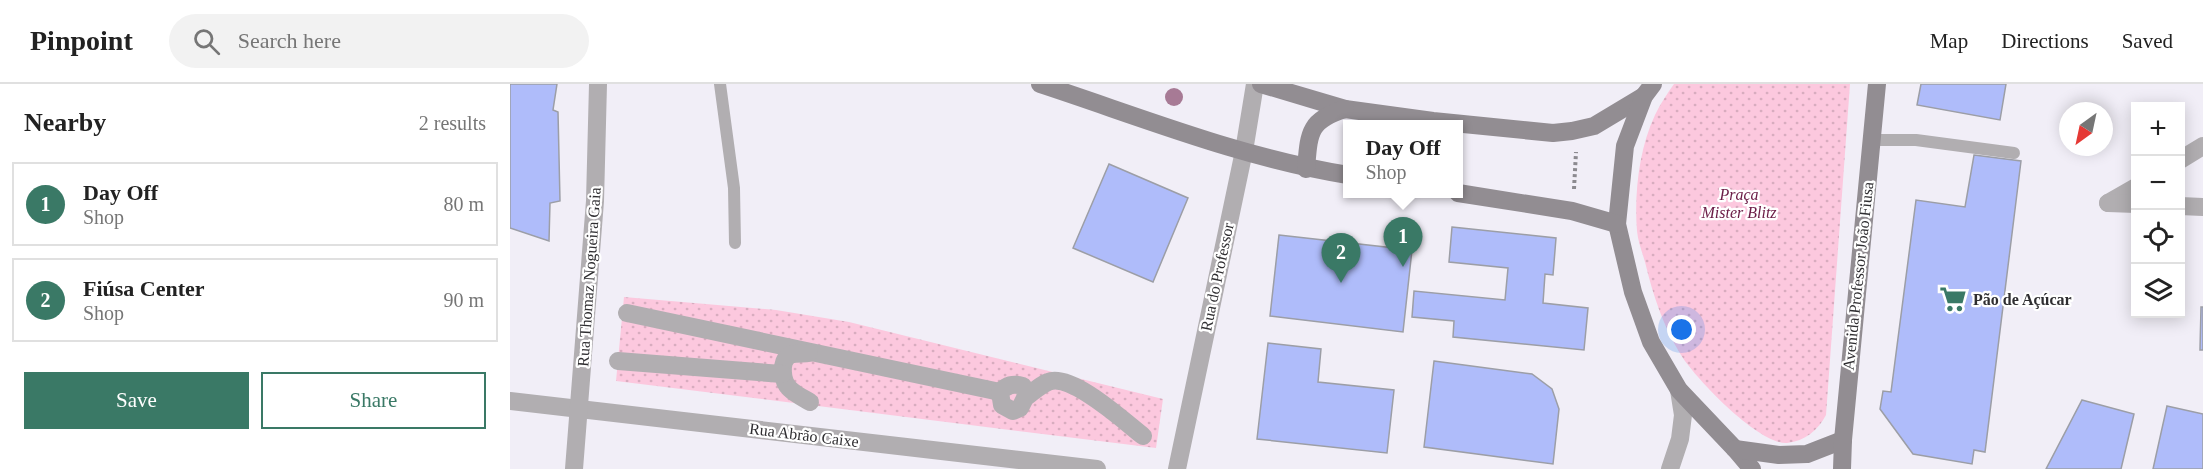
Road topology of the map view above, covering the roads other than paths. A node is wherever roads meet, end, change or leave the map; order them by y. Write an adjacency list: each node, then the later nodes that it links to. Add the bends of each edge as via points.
1 (598, 84): 32 (street, Rua Thomaz Nogueira Gaia, via 596,201)
2 (720, 84): 24 (lane, via 734,188)
3 (1040, 84): 13 (main road)
4 (1256, 84): 13 (street, Rua do Professor)
5 (1262, 84): 8 (main road)
6 (1877, 84): 11 (main road, Avenida Professor João Fiusa)
7 (1648, 90): 10 (main road, via 1594,126 1577,130 1553,133); 23 (main road, via 1625,146)
8 (1345, 109): 9 (main road); 16 (main road, via 1329,113 1315,124)
9 (1426, 120)
10 (1463, 124)
11 (1872, 140): 14 (lane, via 1916,140); 34 (main road, Avenida Professor João Fiusa)
12 (2203, 146): 15 (street)
13 (1244, 151): 16 (main road); 38 (street, Rua do Professor)
14 (2014, 153)
15 (2185, 157)
16 (1306, 169): 17 (main road)
17 (1343, 174)
18 (2131, 190): 20 (street, via 2108,203)
19 (1463, 194): 23 (main road, via 1572,211)
20 (2131, 204)
21 (2185, 206): 22 (street)
22 (2203, 207)
23 (1617, 224): 29 (main road, via 1633,292 1652,342)
24 (735, 243)
25 (627, 313): 26 (street)
26 (814, 352): 28 (street, via 790,355); 33 (street, via 1000,392 1016,384 1023,386 1025,398 1048,381 1060,381 1082,389)
27 (618, 361): 28 (street)
28 (782, 374): 31 (street, via 785,384)
29 (1679, 390): 35 (main road); 39 (street, via 1683,415)
30 (510, 401): 32 (street, Rua Abrão Caixe)
31 (810, 402)
32 (579, 409): 36 (street, Rua Thomaz Nogueira Gaia); 37 (street, Rua Abrão Caixe)
33 (1143, 436)
34 (1843, 440): 35 (main road, via 1807,454); 41 (main road, Avenida Professor João Fiusa)
35 (1735, 449): 40 (main road)
36 (574, 469)
37 (1097, 469)
38 (1177, 469)
39 (1671, 469)
40 (1752, 469)
41 (1842, 469)

